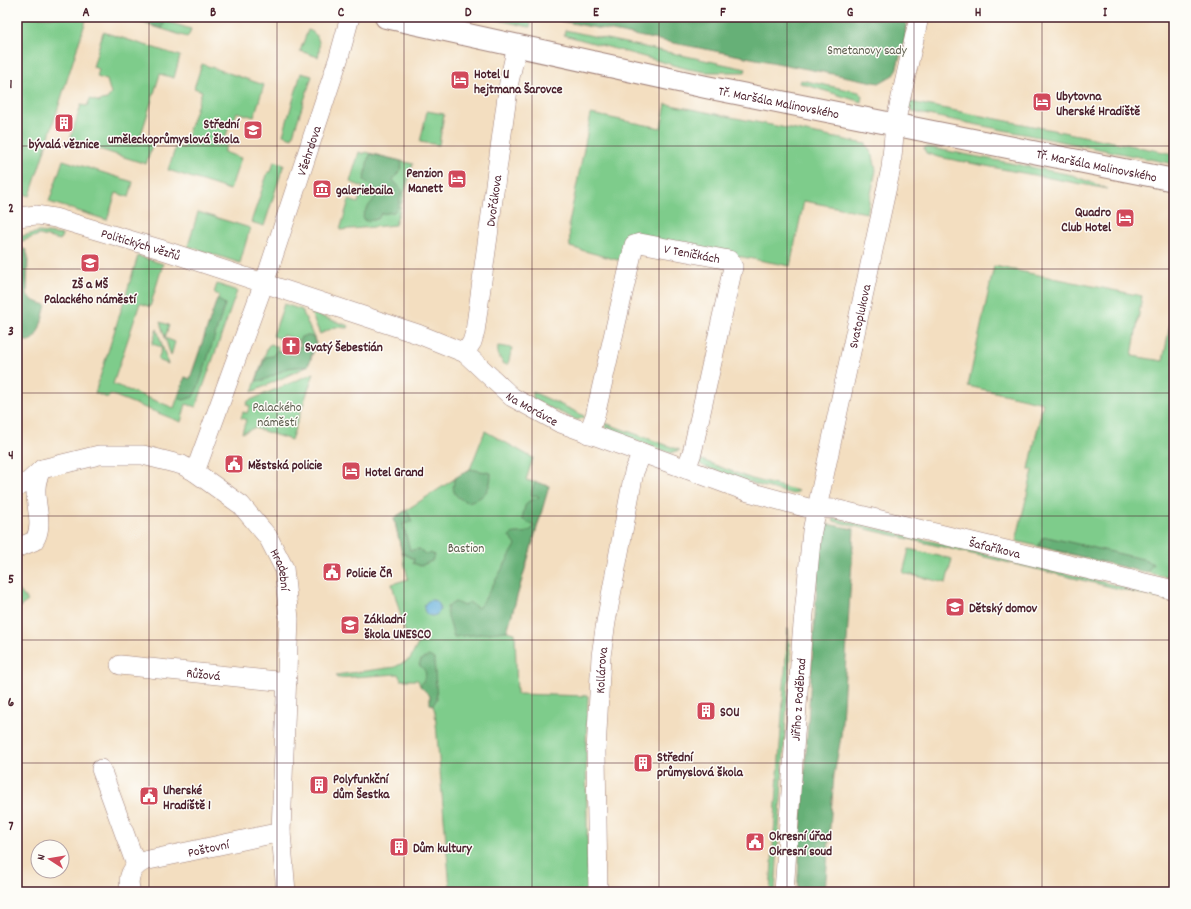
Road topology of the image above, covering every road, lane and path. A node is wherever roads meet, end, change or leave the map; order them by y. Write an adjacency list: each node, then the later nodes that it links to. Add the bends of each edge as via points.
1 (350, 17): 8 (street, Všehrdova)
2 (386, 17): 4 (main road, Tř. Maršála Malinovského)
3 (919, 17): 5 (street, Svatoplukova)
4 (516, 46): 5 (main road, Tř. Maršála Malinovského); 9 (street, Dvořákova, via 475,332)
5 (895, 124): 6 (main road, Tř. Maršála Malinovského); 16 (street, Svatoplukova, via 891,168)
6 (1174, 180)
7 (17, 217): 8 (street, Politických vězňů, via 42,215 55,218)
8 (264, 283): 9 (street, Na Morávce, via 418,334); 14 (street)
9 (465, 353): 10 (street, Na Morávce, via 519,402)
10 (588, 434): 11 (street, Na Morávce); 12 (street, V Teničkách, via 595,416 634,245 640,243 729,260 733,267 692,453)
11 (642, 453): 12 (street, Na Morávce); 26 (street, Kollárova, via 634,472 601,656 596,752)
12 (686, 469): 16 (street, Na Morávce, via 768,498)
13 (42, 470): 14 (street, Hradební, via 99,455 133,454 182,465); 15 (street, Hradební, via 28,482); 17 (street, via 35,488 39,531 34,541)
14 (195, 472): 20 (street, Hradební, via 247,511 268,537 279,556 287,581 290,619)
15 (17, 487)
16 (816, 508): 18 (street, Šafaříkova, via 835,509); 27 (street, Jiřího z Poděbrad, via 804,605)
17 (17, 548)
18 (1174, 590)
19 (120, 665): 20 (street, Růžová)
20 (287, 682): 22 (street, Hradební)
21 (100, 769): 23 (street)
22 (280, 832): 23 (street, Poštovní, via 152,858); 25 (street, Hradební)
23 (136, 865): 24 (street, via 129,877)
24 (131, 892)
25 (286, 892)
26 (598, 892)
27 (784, 892)

